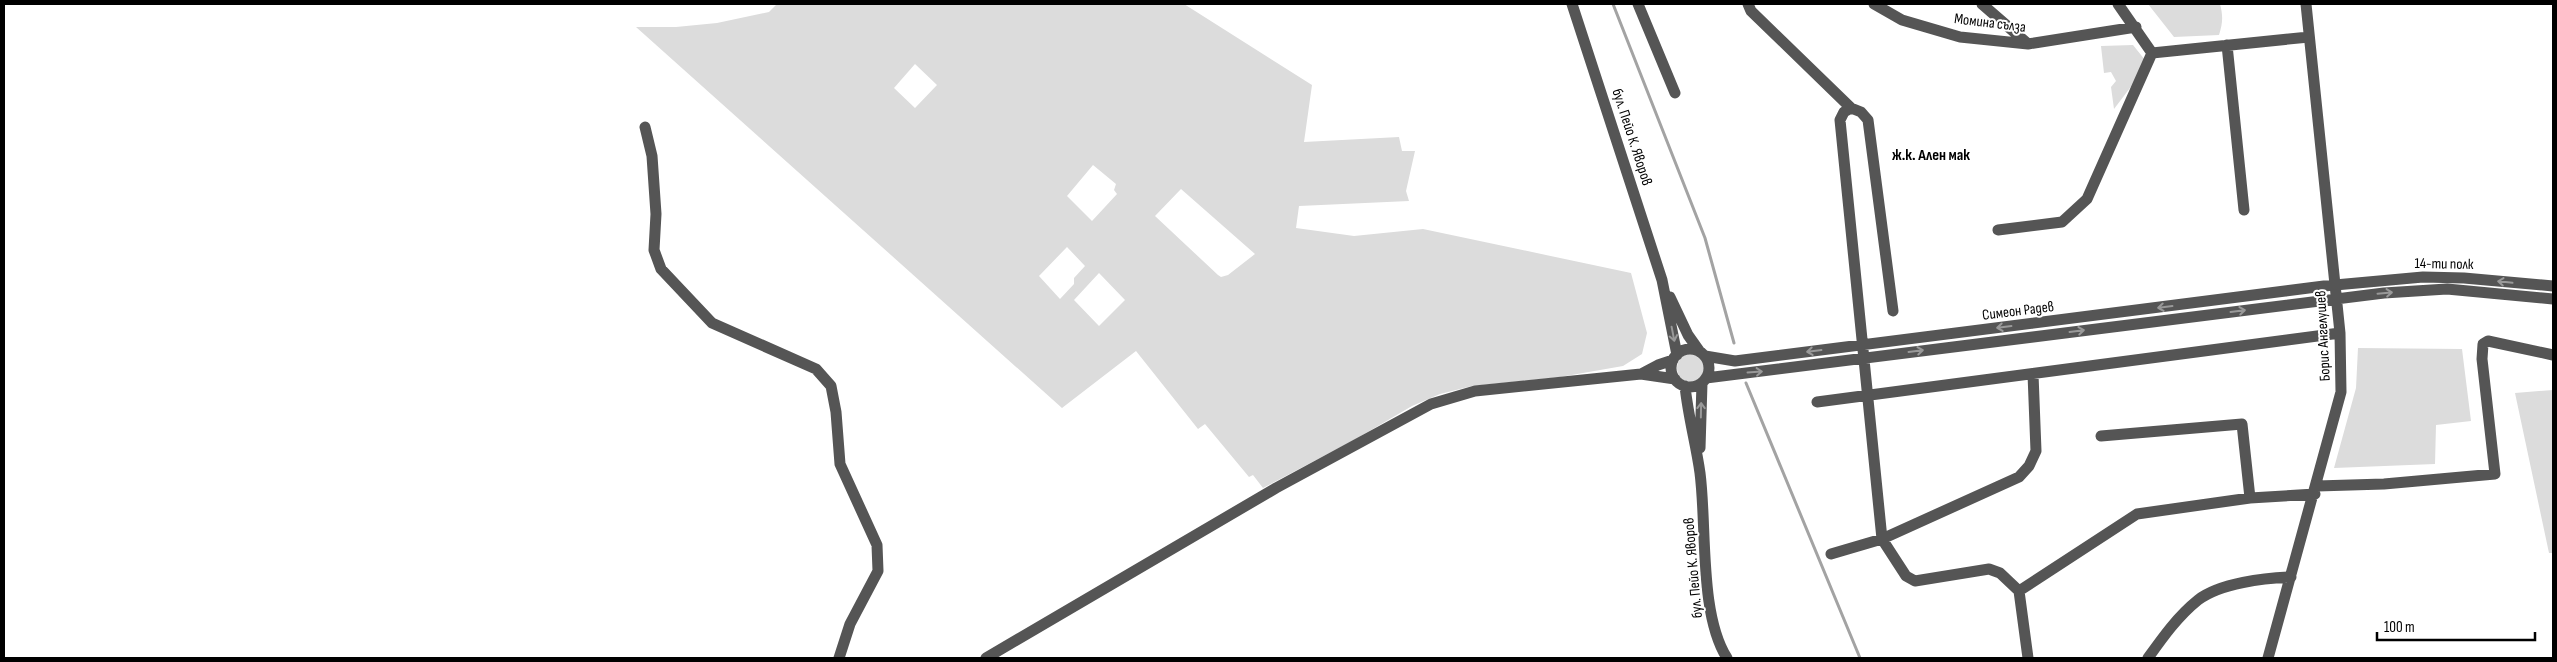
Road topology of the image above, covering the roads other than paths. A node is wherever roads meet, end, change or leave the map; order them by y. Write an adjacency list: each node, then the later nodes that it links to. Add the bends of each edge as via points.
1 (1572, 4): 18 (street, бул. Пейо К. Яворов)
2 (1638, 4): 13 (street)
3 (1748, 4): 14 (street, via 1751,11)
4 (1874, 4): 10 (street, Момина сълза, via 1902,20 1960,37)
5 (1982, 4): 10 (street)
6 (2118, 4): 8 (street)
7 (2306, 4): 9 (street, Борис Ангелушев)
8 (2136, 27): 10 (street, Момина сълза); 12 (street)
9 (2310, 37): 11 (street); 19 (street, Борис Ангелушев)
10 (2028, 44)
11 (2227, 45): 12 (street); 16 (street)
12 (2152, 53): 17 (street, via 2087,199 2062,222)
13 (1675, 93)
14 (1851, 108): 23 (street, via 1868,120); 25 (street, via 1840,120)
15 (645, 127): 45 (street, via 652,156 656,214 654,250 661,269 712,323 816,369 831,386 840,464 877,546 878,571 850,624)
16 (2244, 210)
17 (1998, 230)
18 (1662, 280): 26 (street, бул. Пейо К. Яворов, via 1688,336); 29 (street, бул. Пейо К. Яворов, one-way to 29)
19 (2335, 285): 20 (street, 14-ти полк, one-way to 19, via 2423,277); 21 (street, Борис Ангелушев); 25 (street, Симеон Радев, one-way to 25)
20 (2553, 286)
21 (2336, 298): 22 (street, 14-ти полк, one-way to 22, via 2447,289); 24 (street, Борис Ангелушев); 28 (street, Симеон Радев, one-way to 21)
22 (2553, 299)
23 (1893, 311)
24 (2340, 333): 31 (street); 39 (street, Борис Ангелушев, via 2341,392)
25 (1863, 345): 26 (street, Симеон Радев, one-way to 26, via 1735,361); 28 (street)
26 (1702, 354): 29 (street, via 1686,350); 33 (street, via 1709,366)
27 (2553, 355): 39 (street, via 2488,341 2483,344 2494,474)
28 (1864, 357): 33 (street, Симеон Радев, one-way to 28); 35 (street)
29 (1675, 358): 30 (street); 32 (street, via 1672,366)
30 (1641, 374): 32 (street); 46 (street, via 1475,390 1431,404 1259,498)
31 (2033, 374): 35 (street); 41 (street, via 2036,451 2020,476)
32 (1675, 379): 34 (street)
33 (1704, 380): 34 (street, via 1697,386); 38 (street, бул. Пейо К. Яворов, one-way to 33)
34 (1685, 386): 38 (street, бул. Пейо К. Яворов)
35 (1869, 395): 36 (street); 41 (street)
36 (1817, 402)
37 (2101, 436): 40 (street, via 2242,424)
38 (1700, 473): 47 (street, бул. Пейо К. Яворов, via 1710,606 1718,642)
39 (2316, 490): 40 (street); 43 (street, Борис Ангелушев)
40 (2250, 498): 44 (street, via 2137,514)
41 (1882, 539): 42 (street); 44 (street, via 1906,576 1915,581 1989,570 2000,573)
42 (1831, 554)
43 (2291, 577): 49 (street, via 2262,578 2200,599 2174,623); 50 (street, Борис Ангелушев)
44 (2018, 591): 48 (street)
45 (839, 658)
46 (986, 658)
47 (1727, 658)
48 (2028, 658)
49 (2148, 658)
50 (2268, 658)

